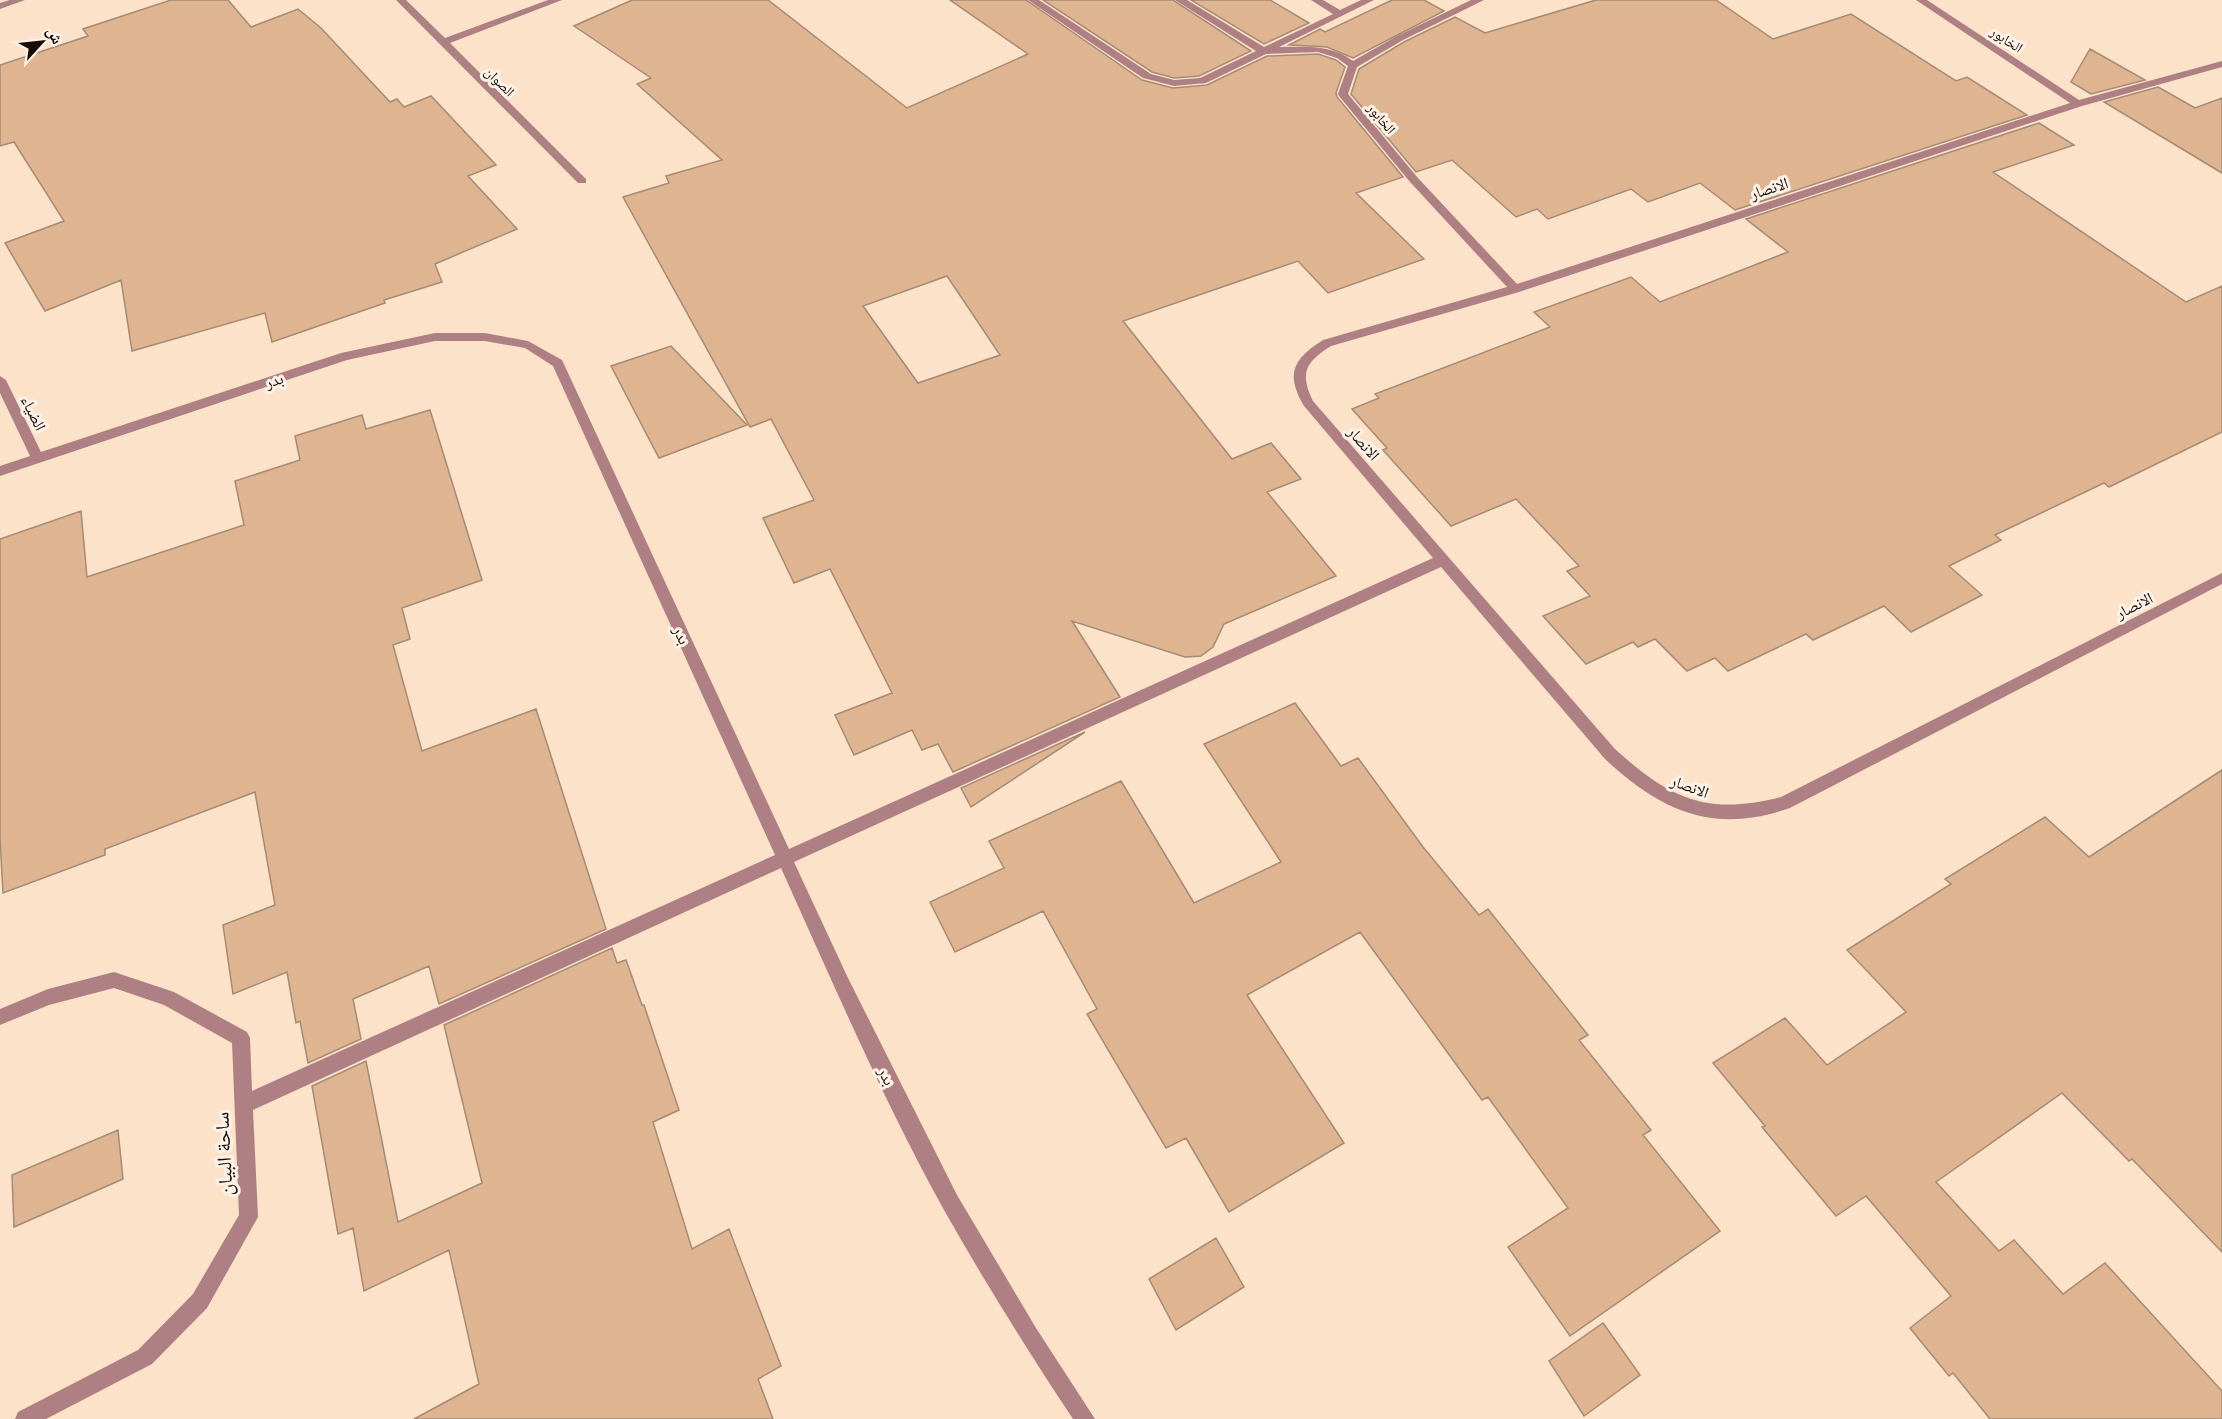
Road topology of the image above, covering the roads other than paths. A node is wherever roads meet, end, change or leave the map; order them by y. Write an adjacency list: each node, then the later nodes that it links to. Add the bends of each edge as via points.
1 (21, 0): 10 (street)
2 (401, 0): 12 (street, الصوان)
3 (557, 0): 12 (street)
4 (1033, 0): 13 (street, via 1137,70 1160,80 1202,81)
5 (1180, 0): 13 (street)
6 (1316, 0): 11 (street)
7 (1369, 0): 11 (street)
8 (1479, 0): 15 (street)
9 (1921, 0): 16 (street, الخابور)
10 (0, 6)
11 (1340, 14): 13 (street)
12 (442, 43): 17 (street, الصوان)
13 (1263, 51): 15 (street, via 1319,49 1341,56)
14 (2222, 64): 16 (street, الانصار)
15 (1353, 65): 18 (street, الخابور, via 1343,94 1414,180)
16 (2078, 104): 18 (street, الانصار)
17 (582, 181)
18 (1515, 289): 22 (street, الانصار, via 1327,343 1309,354 1299,369 1298,386 1308,403)
19 (0, 380): 20 (street, الضياء)
20 (38, 459): 21 (street, بدر); 24 (street, بدر, via 345,356 435,337 485,337 528,345 558,363)
21 (0, 471)
22 (1442, 560): 23 (street, الانصار, via 1610,754 1638,780 1673,801 1712,812 1750,812 1784,803); 24 (street)
23 (2220, 582)
24 (784, 857): 26 (street); 28 (street, بدر, via 950,1202 1029,1335)
25 (0, 1017): 26 (street, ساحة البيان, via 48,997 114,980 168,998 241,1038)
26 (243, 1105): 27 (street, ساحة البيان, via 249,1217 200,1301 145,1357)
27 (25, 1419)
28 (1085, 1419)

